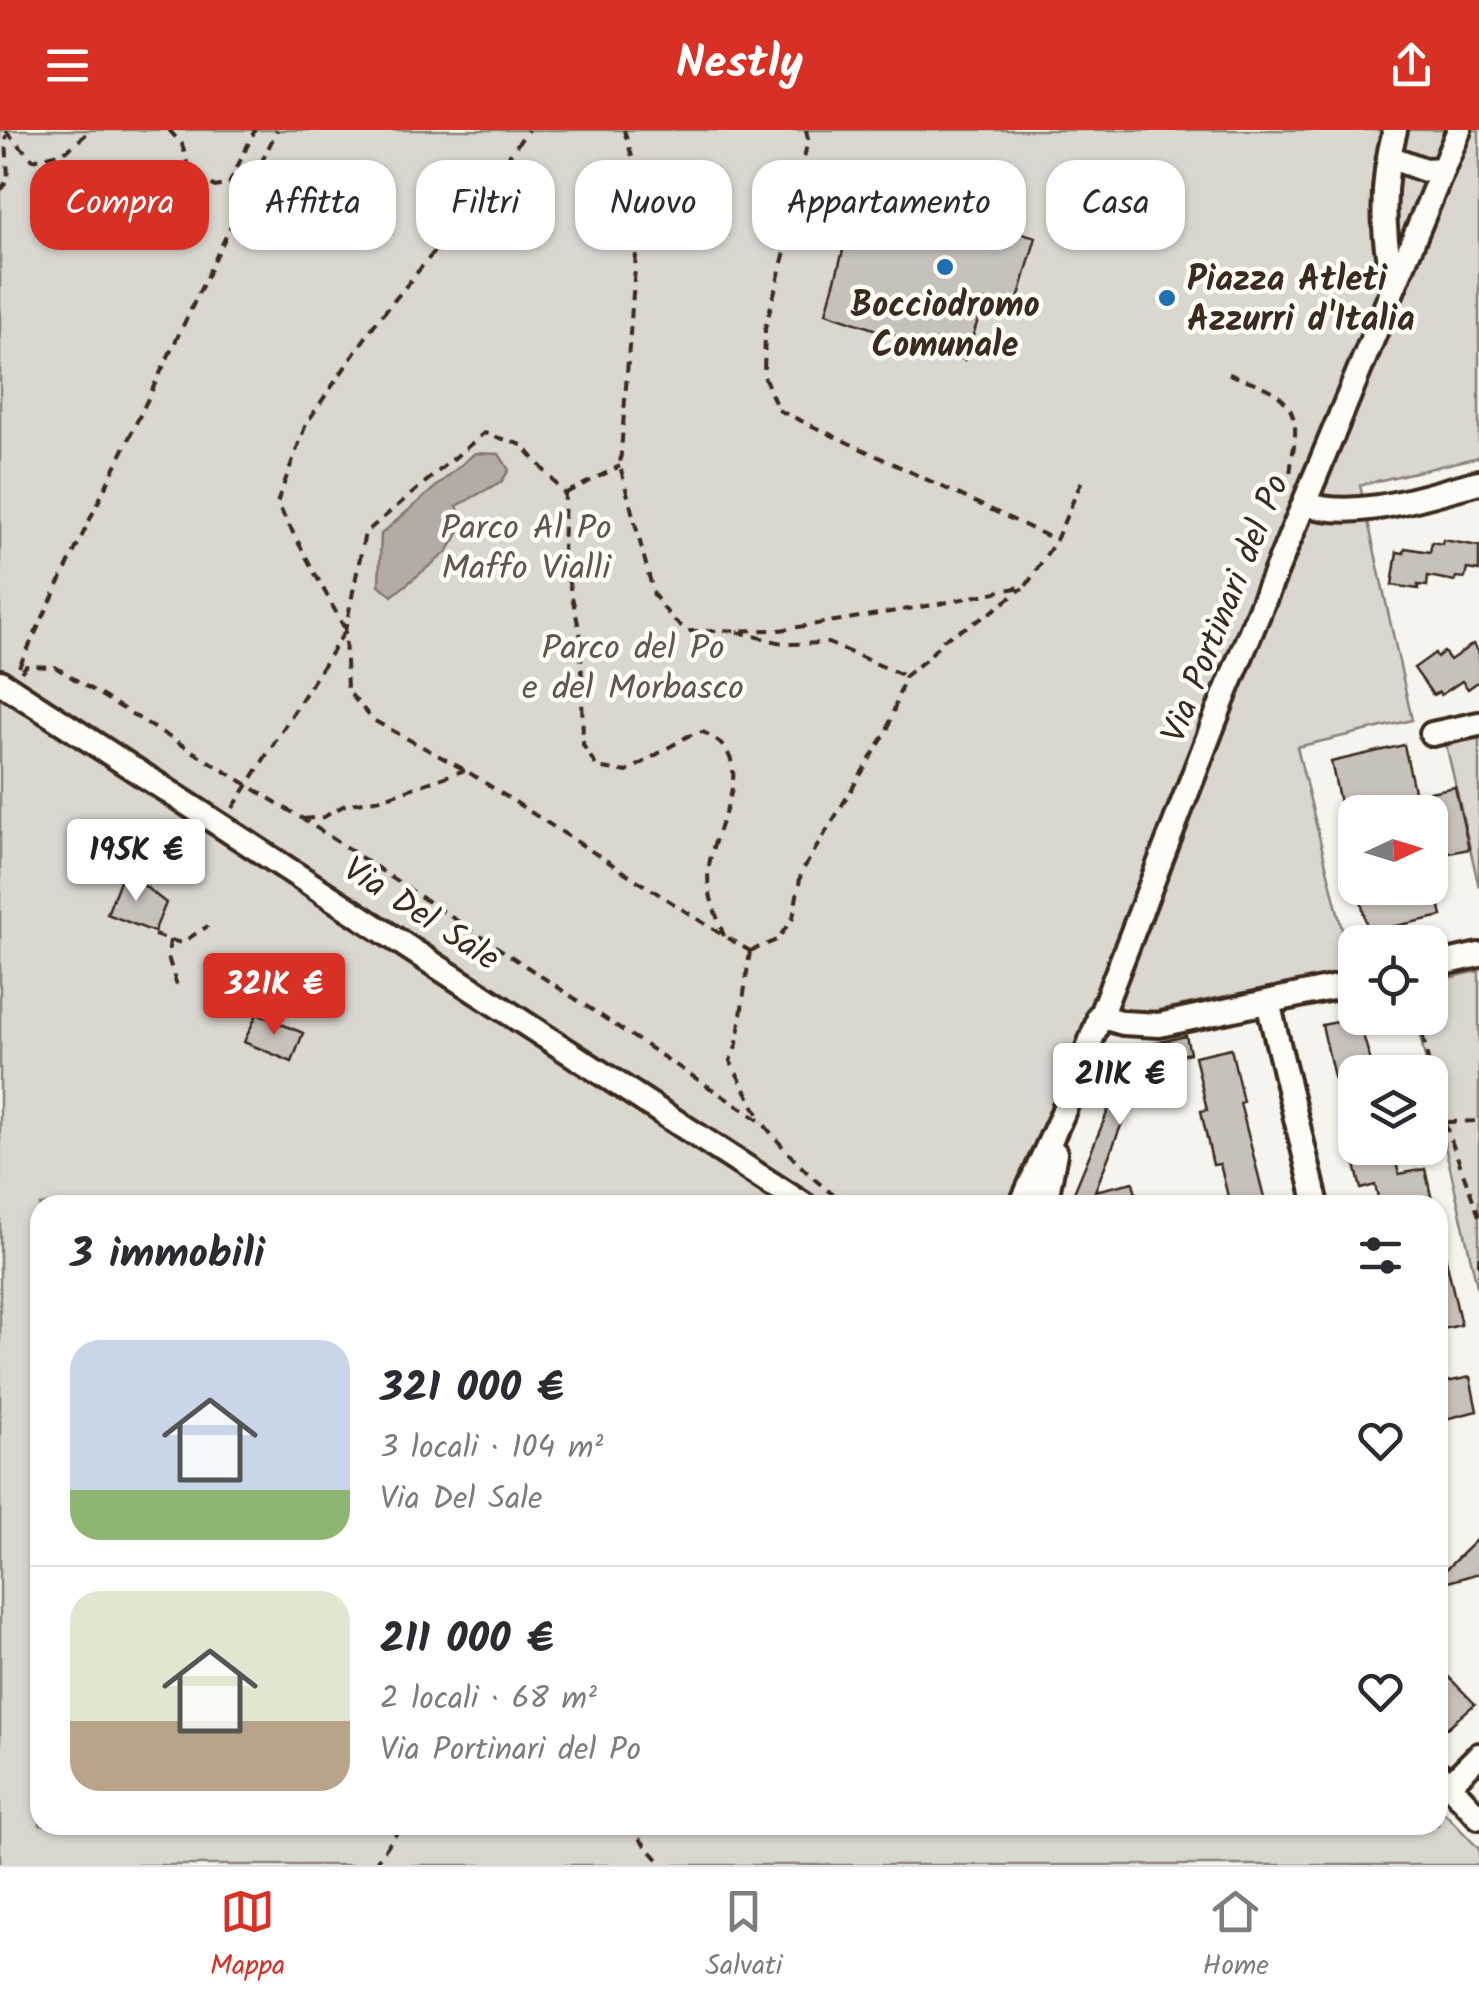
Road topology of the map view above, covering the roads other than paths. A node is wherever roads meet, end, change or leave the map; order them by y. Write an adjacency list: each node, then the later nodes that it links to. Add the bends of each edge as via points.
1 (1395, 130): 3 (street)
2 (1458, 130): 4 (street, Via Portinari del Po)
3 (1389, 157): 4 (street); 5 (street, via 1383,222)
4 (1442, 169): 5 (street, Via Portinari del Po)
5 (1394, 286): 7 (street, Via Portinari del Po)
6 (1479, 482): 7 (street, via 1358,510)
7 (1304, 504): 15 (street, Via Portinari del Po)
8 (5, 685): 17 (street, Via Del Sale)
9 (1479, 724): 10 (street)
10 (1432, 734)
11 (1479, 955): 12 (street)
12 (1448, 962)
13 (1338, 986): 14 (street)
14 (1268, 1002): 15 (street, via 1159,1025); 20 (street)
15 (1100, 1016): 16 (street, Via Portinari del Po)
16 (1062, 1115): 18 (street, Via Portinari del Po); 19 (street, Via Portinari del Po)
17 (789, 1195)
18 (1026, 1195)
19 (1046, 1195)
20 (1315, 1195)
21 (1479, 1755): 22 (street)
22 (1448, 1776)
23 (1448, 1784): 24 (street)
24 (1479, 1816)

